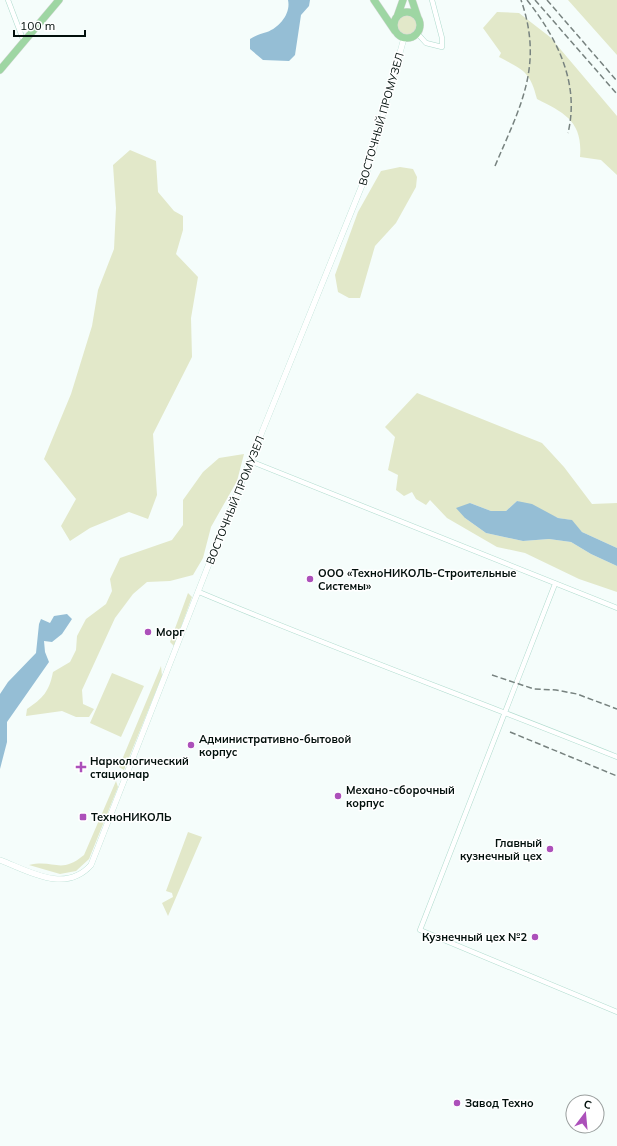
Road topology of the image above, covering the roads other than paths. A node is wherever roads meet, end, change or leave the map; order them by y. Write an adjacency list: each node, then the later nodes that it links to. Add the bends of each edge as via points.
1 (8, 0): 13 (street)
2 (59, 0): 13 (main road)
3 (374, 0): 7 (main road)
4 (403, 0): 8 (main road)
5 (412, 0): 9 (main road)
6 (432, 0): 10 (street, via 442,47 426,43)
7 (382, 13): 8 (main road, via 390,17); 11 (main road)
8 (397, 16): 9 (main road, via 409,13); 11 (main road, via 394,25)
9 (419, 22): 10 (main road)
10 (417, 32): 12 (main road, via 413,37)
11 (396, 33): 12 (main road)
12 (404, 38): 15 (street, ВОСТОЧНЫЙ ПРОМУЗЕЛ, via 367,173)
13 (24, 42): 14 (main road)
14 (0, 70)
15 (250, 461): 16 (street); 17 (street, ВОСТОЧНЫЙ ПРОМУЗЕЛ)
16 (555, 584): 18 (street); 19 (street)
17 (199, 592): 19 (street); 21 (street, ВОСТОЧНЫЙ ПРОМУЗЕЛ, via 90,865 84,872 69,880 54,880)
18 (617, 608)
19 (505, 712): 20 (street); 22 (street, via 420,930)
20 (617, 757)
21 (0, 860)
22 (617, 1012)

